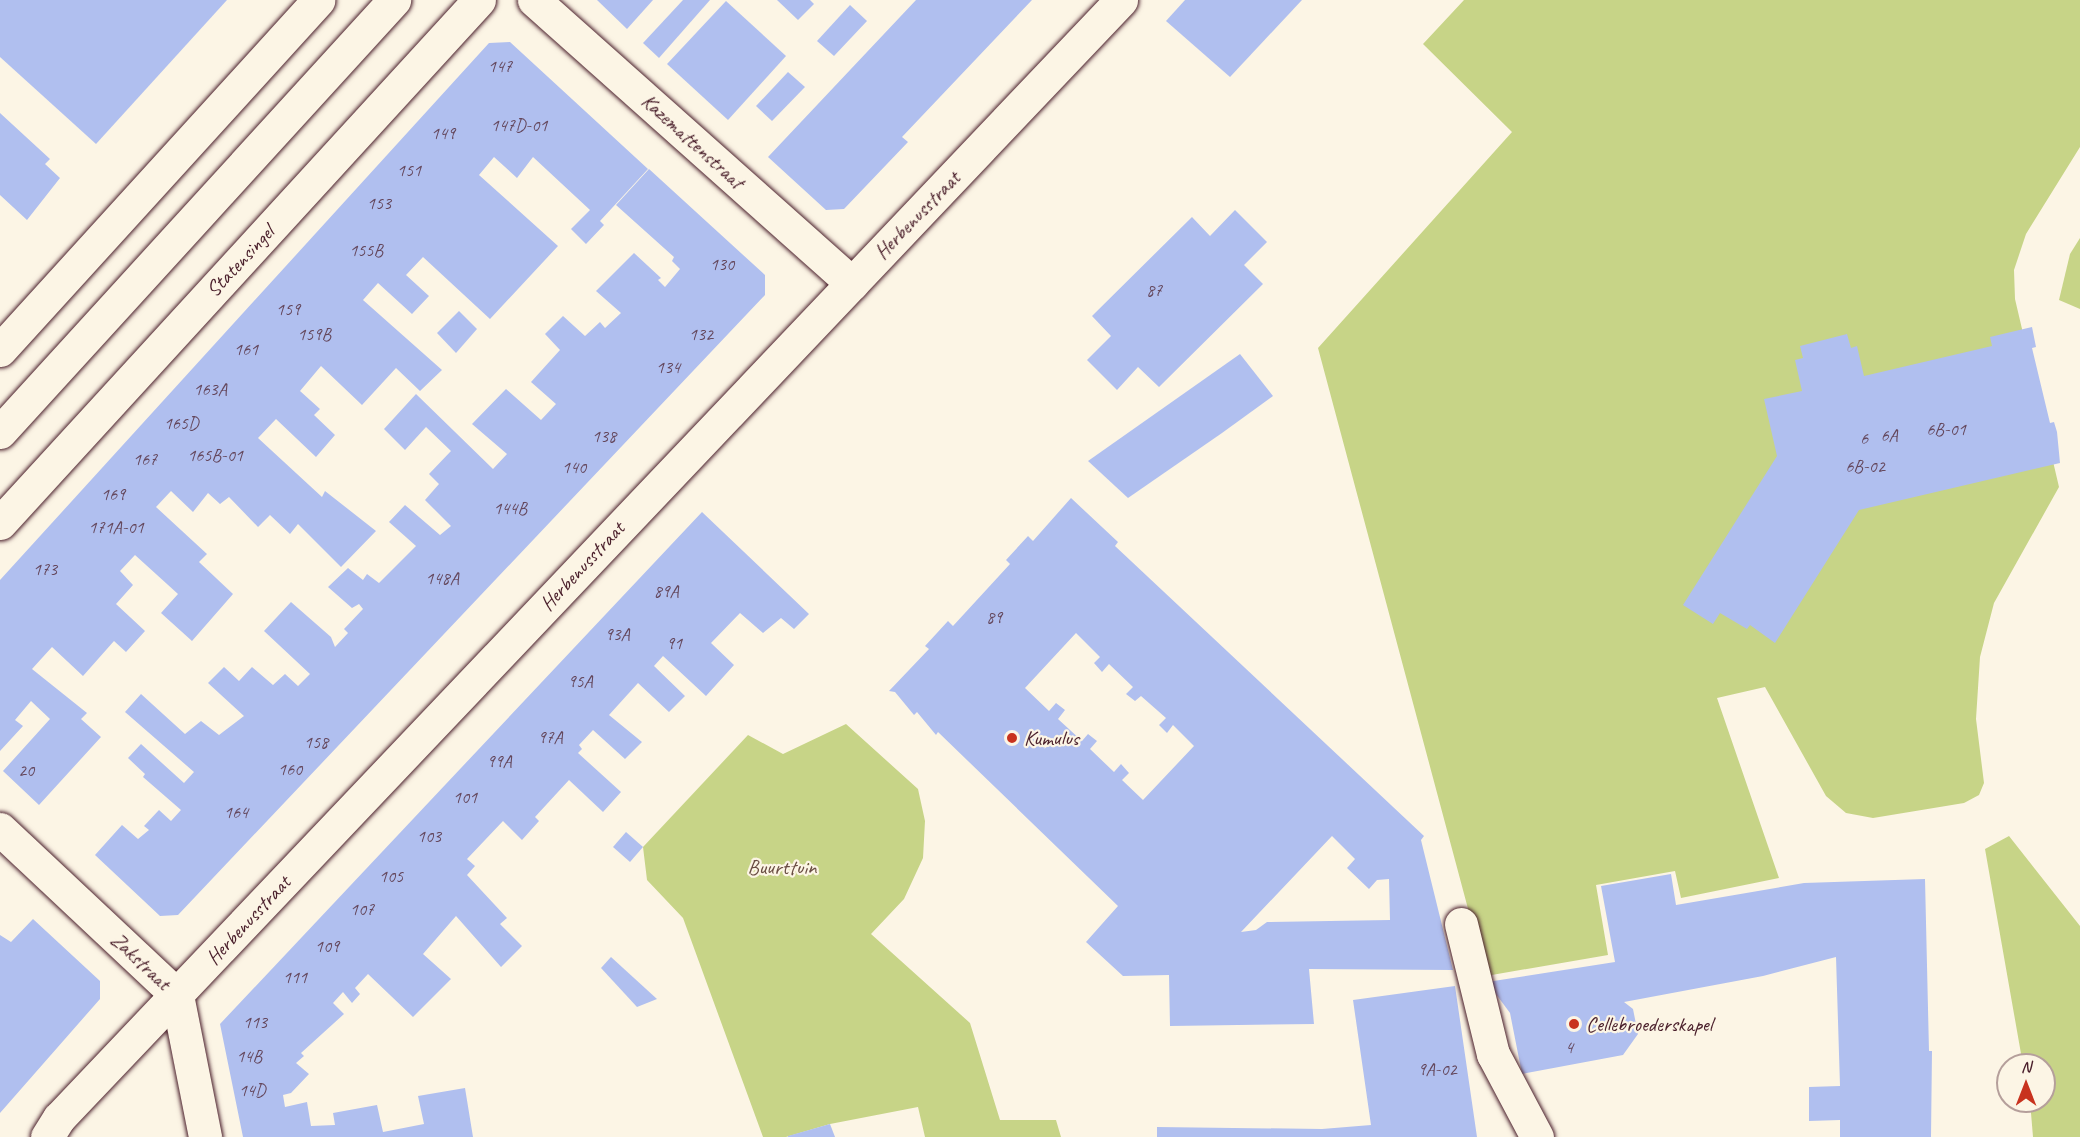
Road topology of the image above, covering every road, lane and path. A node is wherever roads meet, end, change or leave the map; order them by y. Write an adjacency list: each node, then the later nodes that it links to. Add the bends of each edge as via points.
1 (318, 0): 7 (street)
2 (394, 0): 8 (street)
3 (479, 0): 9 (street, Statensingel)
4 (534, 0): 6 (street, Kazemattenstraat)
5 (1121, 0): 6 (street, Herbenusstraat)
6 (852, 283): 12 (street, Herbenusstraat)
7 (0, 350)
8 (0, 432)
9 (0, 523)
10 (0, 829): 12 (street, Zakstraat)
11 (1461, 924): 15 (street, via 1493,1054)
12 (177, 995): 13 (street, Herbenusstraat, via 59,1118); 14 (street, Zakstraat)
13 (47, 1137)
14 (205, 1137)
15 (1537, 1137)

